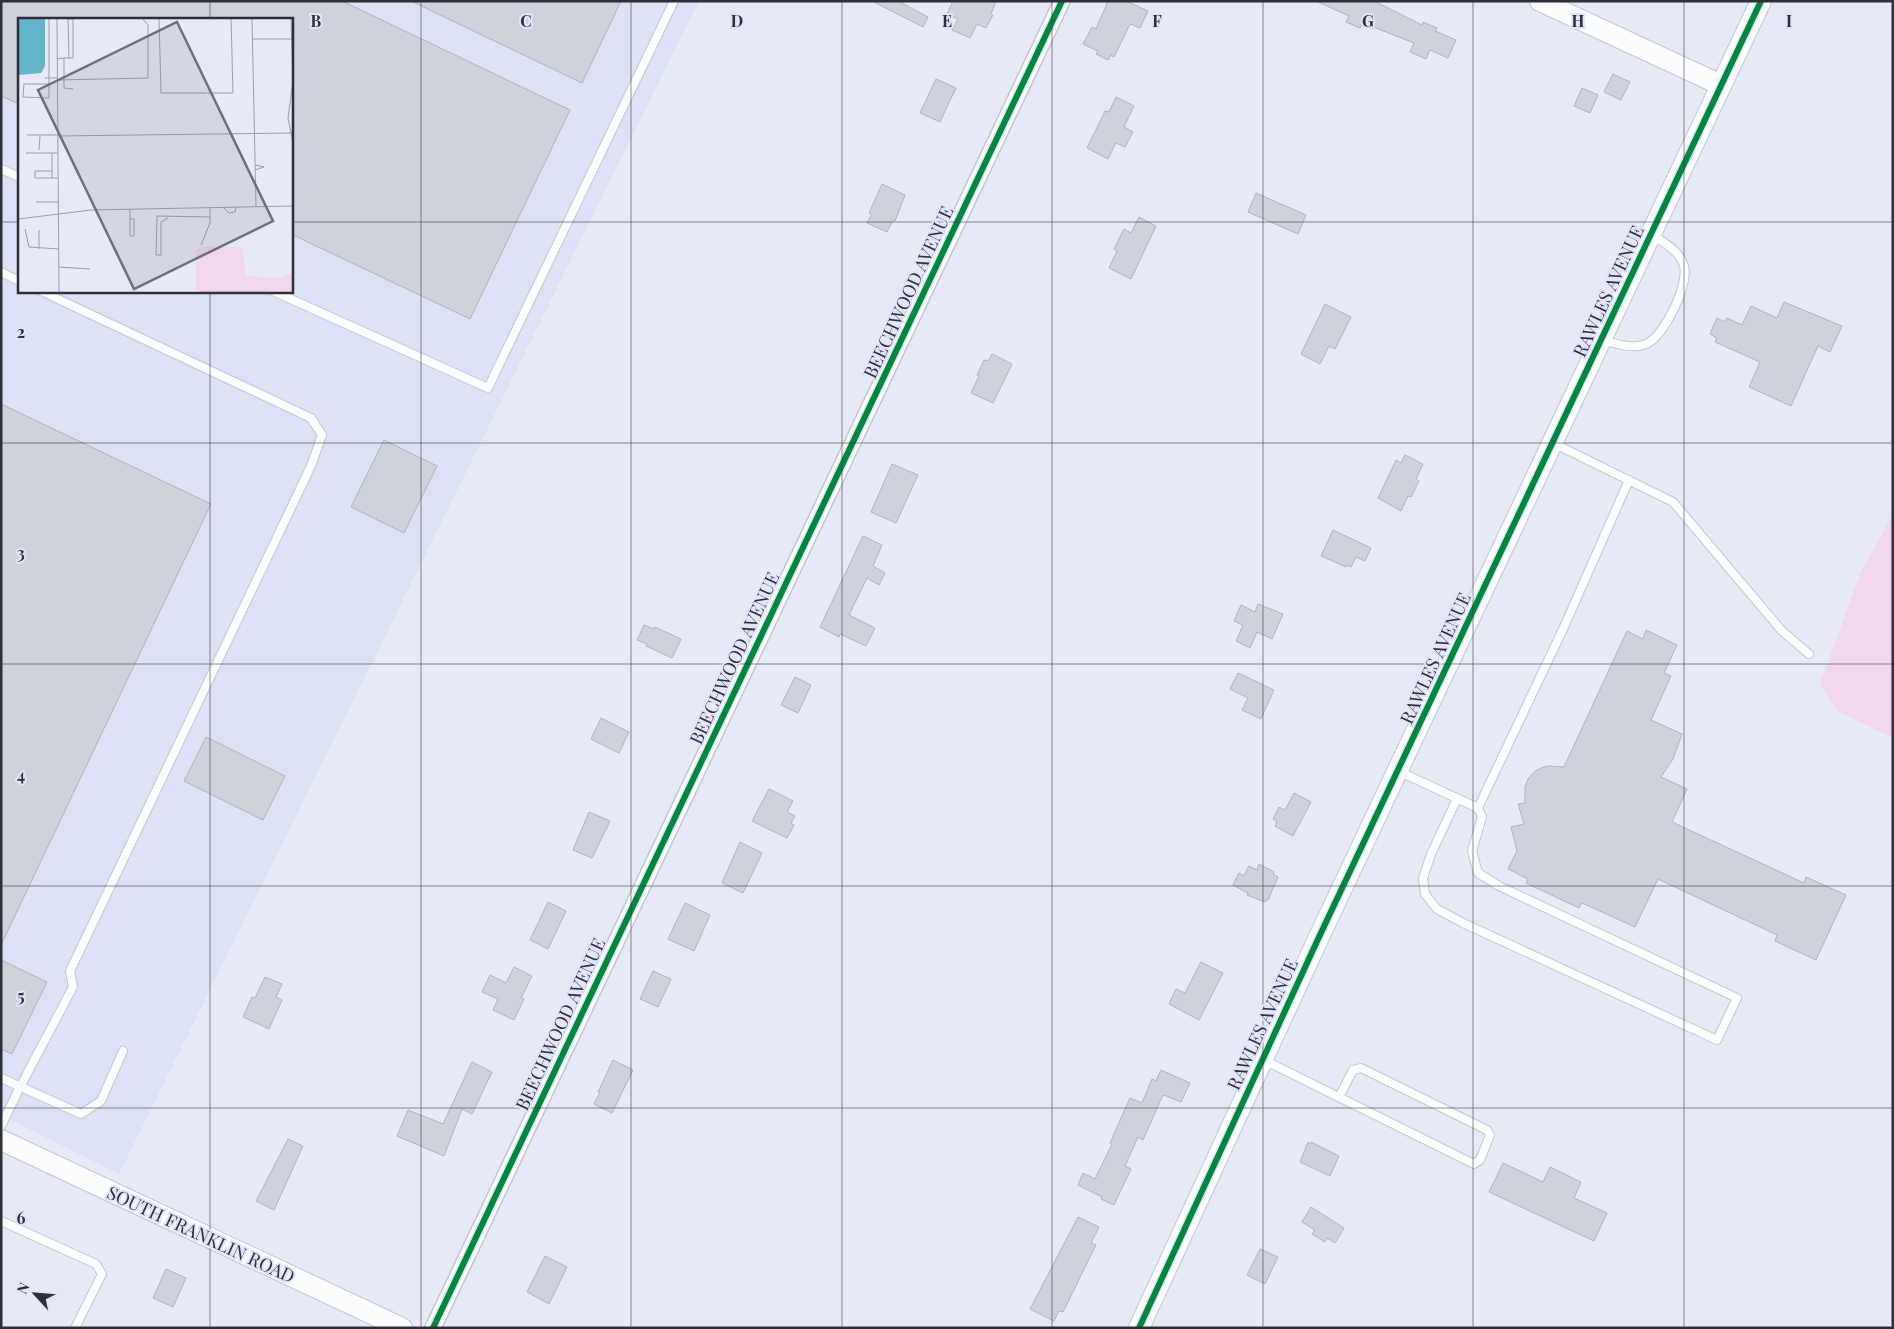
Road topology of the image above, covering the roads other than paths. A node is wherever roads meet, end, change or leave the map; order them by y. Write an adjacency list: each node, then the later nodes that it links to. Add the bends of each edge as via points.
1 (674, 1): 12 (lane, via 488,388)
2 (1062, 1): 30 (street, BEECHWOOD AVENUE)
3 (1540, 1): 5 (street)
4 (1761, 1): 5 (street, RAWLES AVENUE)
5 (1721, 85): 8 (street, RAWLES AVENUE)
6 (1, 169): 7 (lane)
7 (18, 177)
8 (1651, 234): 13 (street, RAWLES AVENUE); 13 (lane, via 1670,247 1684,265 1681,290 1672,313 1658,335 1647,344 1636,346)
9 (1, 272): 10 (lane)
10 (18, 280)
11 (43, 292): 23 (lane, via 311,418 322,435 312,466 70,971 73,987)
12 (275, 292)
13 (1602, 340): 14 (street, RAWLES AVENUE)
14 (1553, 443): 15 (lane); 17 (street, RAWLES AVENUE)
15 (1629, 480): 16 (lane, via 1673,502 1782,631); 19 (lane)
16 (1809, 654)
17 (1398, 771): 18 (lane); 21 (street, RAWLES AVENUE)
18 (1457, 799): 19 (lane); 19 (lane, via 1423,878 1425,894 1437,909 1717,1040 1737,998 1499,886 1478,872 1472,851 1482,817)
19 (1478, 808)
20 (123, 1052): 23 (lane, via 101,1101 81,1114)
21 (1263, 1059): 24 (lane); 31 (street, RAWLES AVENUE)
22 (1, 1078): 23 (lane)
23 (20, 1087): 25 (lane)
24 (1339, 1097): 24 (lane, via 1474,1164 1480,1160 1490,1135 1487,1130 1361,1068 1353,1070)
25 (1, 1126)
26 (1, 1140): 29 (street, SOUTH FRANKLIN ROAD)
27 (1, 1220): 28 (lane, via 96,1264 102,1274)
28 (75, 1328)
29 (402, 1328)
30 (433, 1328)
31 (1139, 1328)

